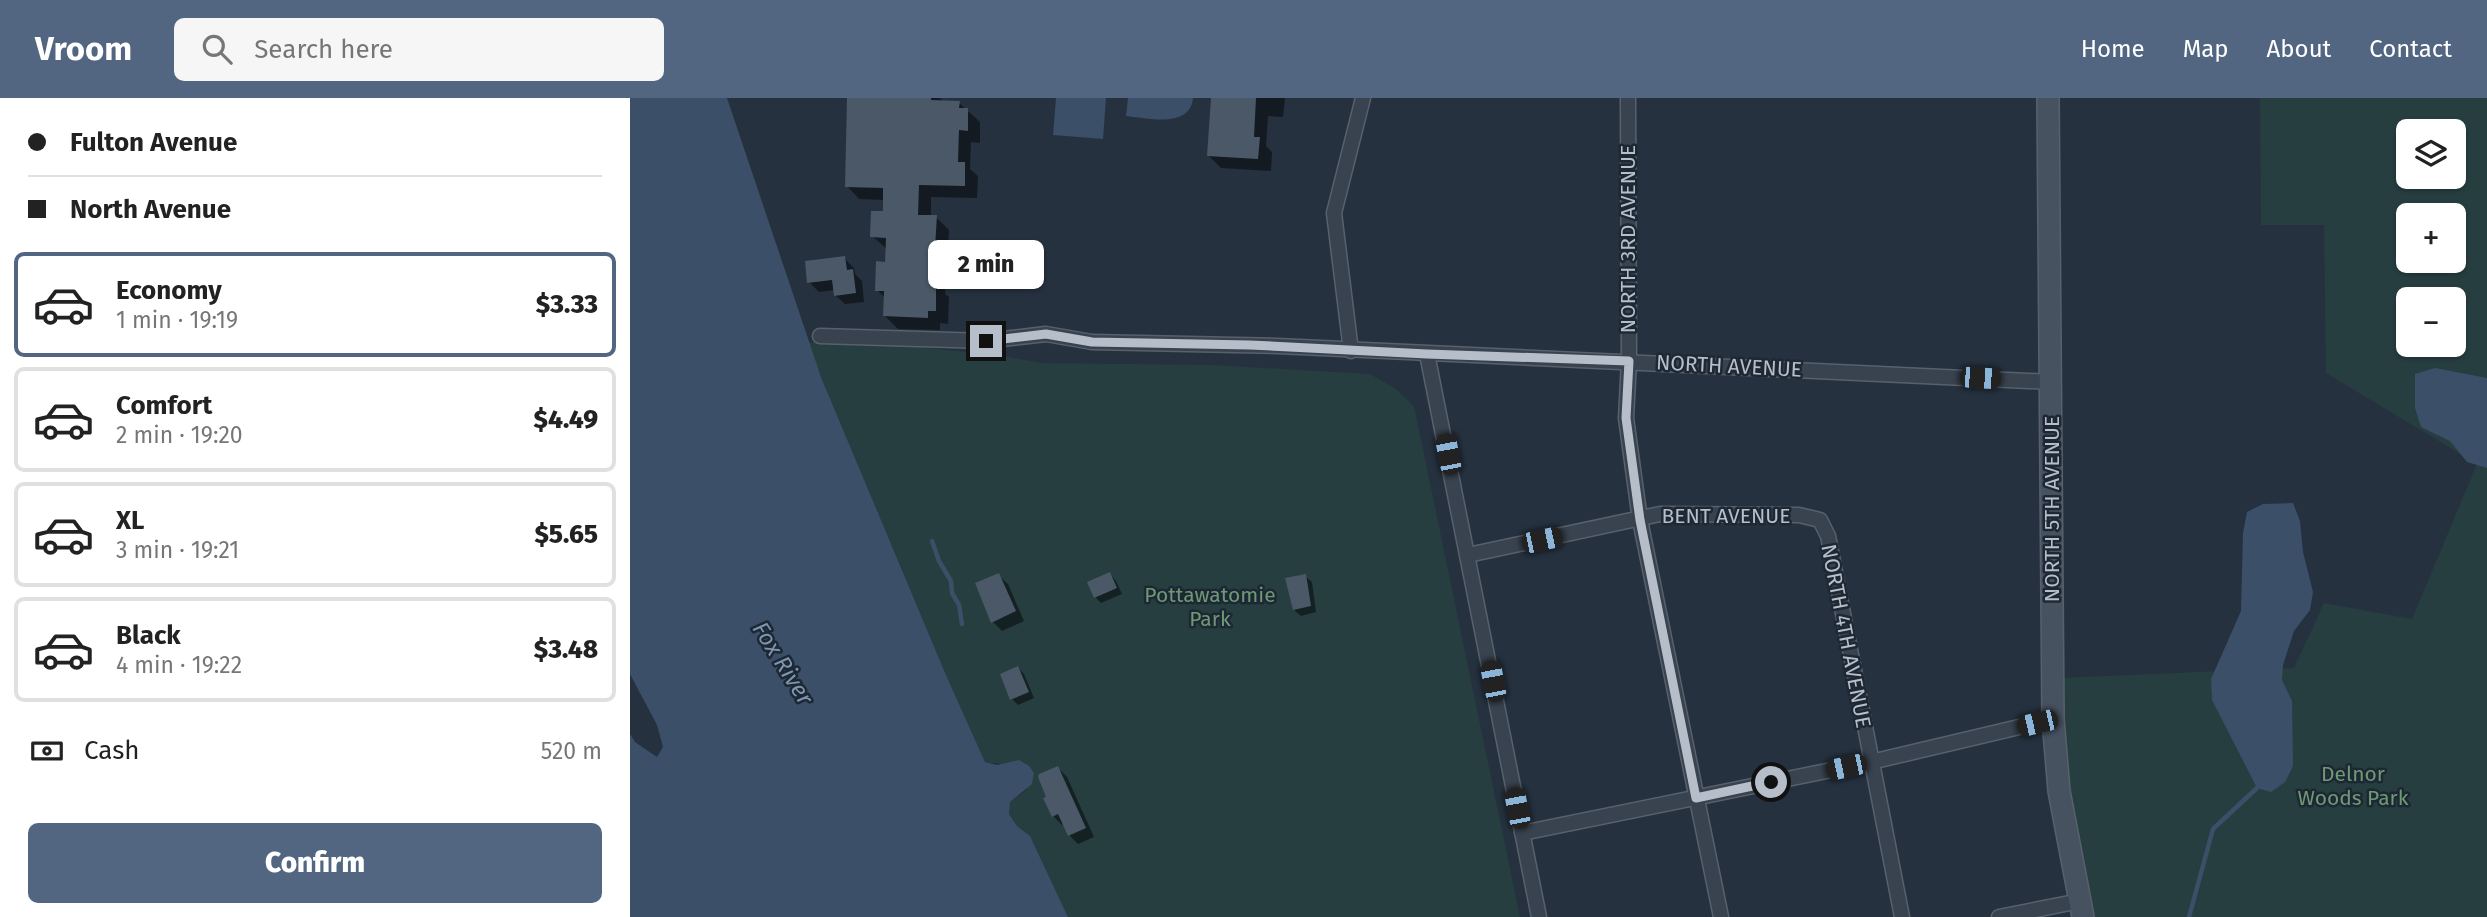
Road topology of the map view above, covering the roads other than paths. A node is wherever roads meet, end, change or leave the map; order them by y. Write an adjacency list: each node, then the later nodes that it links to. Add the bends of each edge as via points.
1 (1363, 98): 5 (street, via 1334,214)
2 (1628, 98): 7 (street, NORTH 3RD AVENUE)
3 (2048, 98): 8 (main road, NORTH 5TH AVENUE)
4 (820, 336): 5 (street, NORTH AVENUE, via 986,341 1046,334 1092,342)
5 (1351, 351): 6 (street, NORTH AVENUE)
6 (1427, 354): 7 (street, NORTH AVENUE); 11 (street)
7 (1629, 361): 8 (street, NORTH AVENUE); 9 (street, NORTH 3RD AVENUE, via 1626,418)
8 (2051, 382): 12 (main road, NORTH 5TH AVENUE)
9 (1640, 520): 10 (street, BENT AVENUE, via 1660,514 1799,515); 11 (street, BENT AVENUE); 14 (street, NORTH 3RD AVENUE)
10 (1820, 520): 13 (street, NORTH 4TH AVENUE, via 1828,536)
11 (1468, 555): 15 (street)
12 (2053, 719): 13 (street); 16 (main road, NORTH 5TH AVENUE, via 2059,791)
13 (1871, 762): 14 (street); 19 (street, NORTH 4TH AVENUE)
14 (1696, 798): 15 (street); 18 (street, NORTH 3RD AVENUE)
15 (1522, 833): 17 (street)
16 (2082, 909): 20 (street)
17 (1539, 917)
18 (1721, 917)
19 (1902, 917)
20 (2000, 917)

